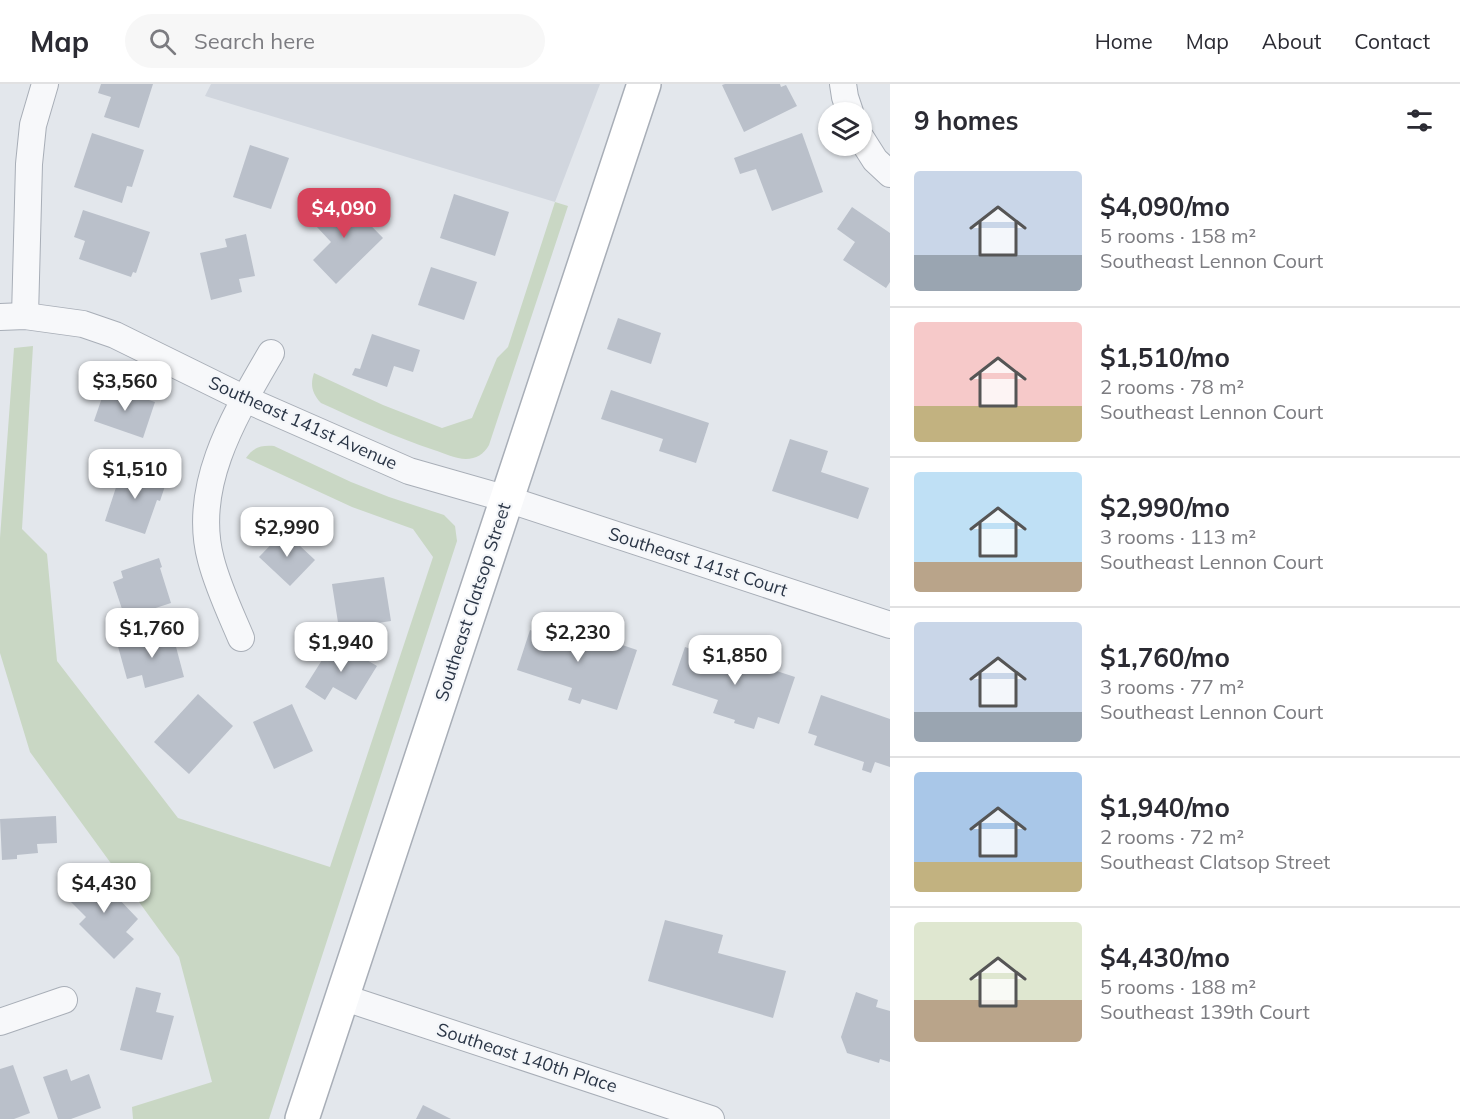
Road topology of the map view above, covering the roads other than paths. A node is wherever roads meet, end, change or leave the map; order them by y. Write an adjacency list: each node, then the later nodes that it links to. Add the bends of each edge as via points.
1 (45, 84): 7 (street, via 33,125 29,164)
2 (644, 84): 11 (street, Southeast Clatsop Street)
3 (843, 84): 4 (street)
4 (847, 102)
5 (872, 155): 6 (street)
6 (890, 174)
7 (25, 316): 8 (street, Southeast 141st Avenue); 10 (street, Southeast 141st Avenue, via 83,324 115,335)
8 (0, 317)
9 (271, 353): 10 (street)
10 (245, 399): 11 (street, Southeast 141st Avenue, via 409,471); 13 (street, via 219,453 206,508 210,558)
11 (507, 499): 12 (street, Southeast 141st Court); 14 (street, Southeast Clatsop Street)
12 (890, 625)
13 (241, 638)
14 (342, 998): 17 (street, Southeast Clatsop Street); 18 (street, Southeast 140th Place)
15 (64, 1000): 16 (street)
16 (0, 1022)
17 (302, 1119)
18 (711, 1119)

